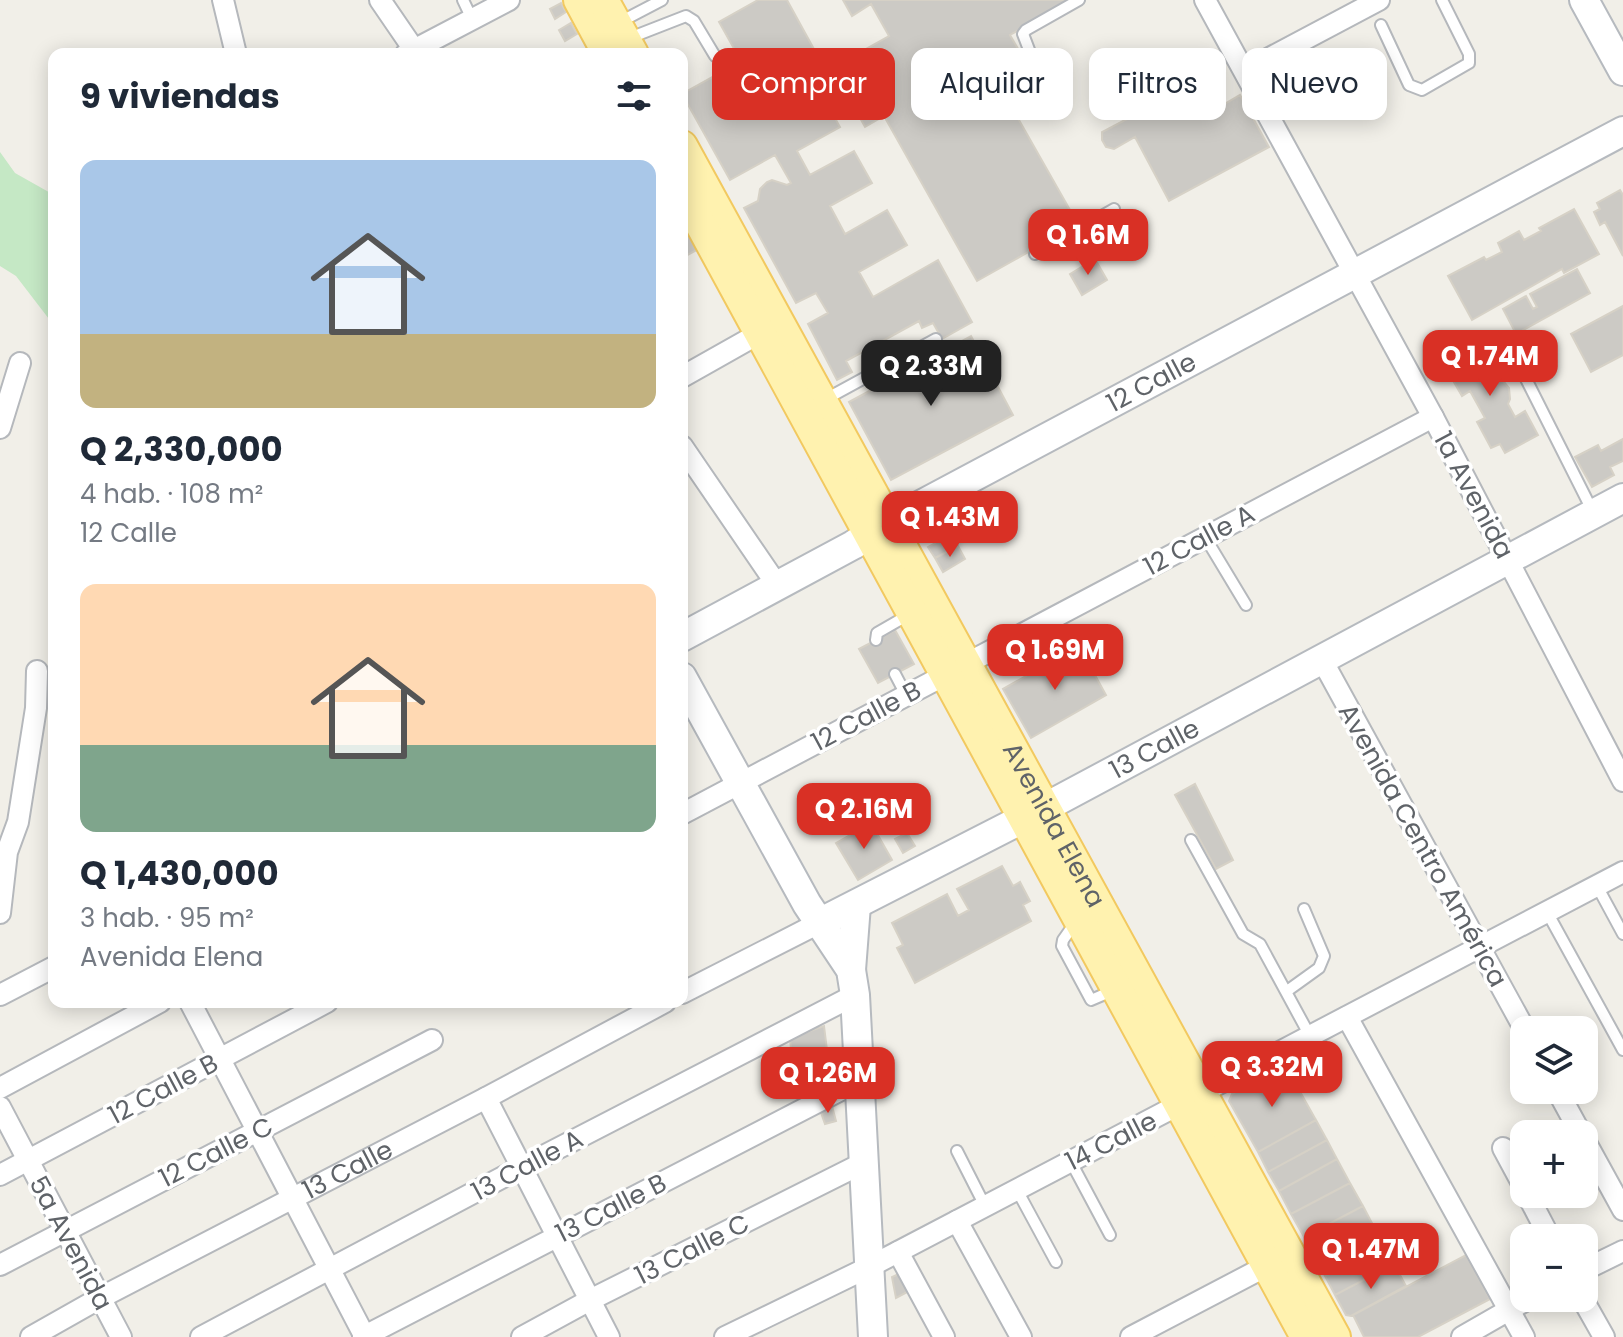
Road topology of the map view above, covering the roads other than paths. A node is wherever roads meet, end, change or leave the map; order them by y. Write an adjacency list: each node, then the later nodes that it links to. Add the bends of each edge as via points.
1 (223, 0): 14 (street)
2 (380, 0): 15 (street)
3 (509, 0): 11 (street)
4 (579, 0): 13 (main road)
5 (662, 0): 13 (lane)
6 (1079, 0): 17 (lane, via 1026,30)
7 (1205, 0): 20 (street, 1a Avenida)
8 (1379, 0): 18 (street)
9 (1442, 0): 12 (lane, via 1469,63 1422,90 1409,85)
10 (1584, 0): 21 (street)
11 (467, 10): 16 (street)
12 (1381, 25)
13 (617, 34): 19 (lane, via 686,16)
14 (235, 48)
15 (409, 48)
16 (418, 48)
17 (1028, 48)
18 (1288, 48)
19 (712, 51)
20 (1242, 66)
21 (1623, 71)
22 (1271, 120): 28 (street, 1a Avenida)
23 (1623, 131): 28 (street, 12 Calle)
24 (688, 158): 29 (main road, Avenida Elena)
25 (688, 199): 29 (main road, Avenida Elena)
26 (1114, 209): 27 (lane)
27 (1035, 254)
28 (1354, 274): 35 (street, 1a Avenida); 40 (street, 12 Calle)
29 (770, 328): 33 (street); 34 (main road, Avenida Elena); 40 (main road, Avenida Elena)
30 (936, 339): 34 (lane)
31 (1512, 351): 39 (lane)
32 (20, 363): 36 (street)
33 (688, 374)
34 (822, 401): 40 (main road, Avenida Elena)
35 (1433, 417): 41 (street, 12 Calle A); 42 (street, 1a Avenida)
36 (0, 428)
37 (688, 455): 43 (street)
38 (1623, 498): 39 (street, 13 Calle)
39 (1594, 513): 42 (street, 13 Calle)
40 (879, 528): 43 (street, 12 Calle); 45 (main road, Avenida Elena); 48 (main road, Avenida Elena)
41 (1205, 537): 44 (lane); 48 (street, 12 Calle A)
42 (1509, 559): 49 (street, 13 Calle); 54 (street, 1a Avenida)
43 (777, 585): 46 (street, 12 Calle)
44 (1246, 605)
45 (912, 613): 47 (lane, via 877,633); 48 (main road, Avenida Elena)
46 (688, 634)
47 (876, 640)
48 (941, 660): 53 (street, 12 Calle B); 57 (main road, Avenida Elena)
49 (1322, 660): 57 (street, 13 Calle); 68 (street, Avenida Centro América)
50 (37, 671): 59 (street, via 18,822)
51 (895, 674): 53 (lane)
52 (688, 688): 55 (street)
53 (906, 695): 55 (street, 12 Calle B)
54 (1623, 781)
55 (739, 784): 56 (street, 12 Calle B); 66 (street)
56 (688, 811)
57 (1034, 814): 62 (street, 13 Calle); 87 (main road, Avenida Elena); 87 (main road, Avenida Elena, via 1078,918 1117,989)
58 (1191, 840): 72 (lane, via 1243,934 1260,944)
59 (4, 852): 65 (street)
60 (1623, 872): 61 (street, 14 Calle)
61 (1597, 886): 64 (street, 14 Calle); 67 (lane)
62 (856, 905): 66 (street, 13 Calle); 70 (street)
63 (1304, 909): 72 (lane, via 1324,956 1319,968)
64 (1547, 912): 68 (street, 14 Calle); 82 (lane)
65 (0, 913)
66 (819, 923): 70 (street); 71 (street, 13 Calle)
67 (1623, 934)
68 (1479, 947): 78 (street, Avenida Centro América); 79 (street, 14 Calle)
69 (48, 970): 73 (street)
70 (853, 983): 84 (street); 97 (street, 13 Calle A)
71 (688, 990)
72 (1287, 991): 80 (lane)
73 (0, 995)
74 (149, 1008): 85 (street)
75 (193, 1008): 83 (street)
76 (316, 1008): 83 (street, 12 Calle B)
77 (634, 1009): 86 (street, 13 Calle)
78 (1517, 1016)
79 (1347, 1017): 80 (street, 14 Calle); 117 (street)
80 (1310, 1036): 87 (street, 14 Calle)
81 (432, 1040): 89 (street, 12 Calle C)
82 (1623, 1050)
83 (220, 1059): 89 (street); 92 (street, 12 Calle B)
84 (860, 1080): 95 (street); 105 (street, 13 Calle B)
85 (0, 1088)
86 (486, 1098): 97 (street); 100 (street, 13 Calle)
87 (1191, 1099): 94 (street, 14 Calle); 109 (main road, Avenida Elena)
88 (0, 1107): 92 (street, 5a Avenida)
89 (257, 1131): 100 (street); 104 (street, 12 Calle C)
90 (1503, 1148): 93 (street)
91 (957, 1151): 101 (lane)
92 (28, 1160): 98 (street, 12 Calle B); 104 (street, 5a Avenida)
93 (1510, 1161)
94 (1071, 1162): 99 (street, 14 Calle); 106 (lane)
95 (863, 1163): 113 (street); 116 (street, 13 Calle C)
96 (1598, 1164): 102 (street)
97 (522, 1167): 105 (street); 114 (street, 13 Calle A)
98 (0, 1175)
99 (1017, 1190): 101 (street, 14 Calle); 110 (lane)
100 (293, 1200): 114 (street); 115 (street, 13 Calle)
101 (985, 1206): 103 (street, 14 Calle)
102 (1623, 1210)
103 (957, 1221): 108 (street, 14 Calle); 129 (street)
104 (65, 1231): 112 (street, 12 Calle C); 115 (street, 5a Avenida)
105 (557, 1235): 116 (street); 123 (street, 13 Calle B)
106 (1110, 1235)
107 (1623, 1251): 111 (street)
108 (898, 1252): 113 (street, 14 Calle); 128 (street)
109 (1278, 1260): 130 (street); 131 (main road, Avenida Elena); 132 (main road, Avenida Elena)
110 (1056, 1262)
111 (1598, 1263)
112 (0, 1265)
113 (869, 1267): 126 (street, 14 Calle); 127 (street)
114 (330, 1269): 122 (street, 13 Calle A); 123 (street)
115 (100, 1298): 120 (street, 13 Calle); 121 (street, 5a Avenida)
116 (590, 1300): 124 (street, 13 Calle C); 125 (street)
117 (1509, 1309): 119 (street); 133 (street)
118 (1590, 1312): 134 (street)
119 (1467, 1336)
120 (31, 1337)
121 (121, 1337)
122 (201, 1337)
123 (365, 1337)
124 (522, 1337)
125 (609, 1337)
126 (725, 1337)
127 (873, 1337)
128 (944, 1337)
129 (1021, 1337)
130 (1131, 1337)
131 (1306, 1337)
132 (1335, 1337)
133 (1524, 1337)
134 (1604, 1337)

